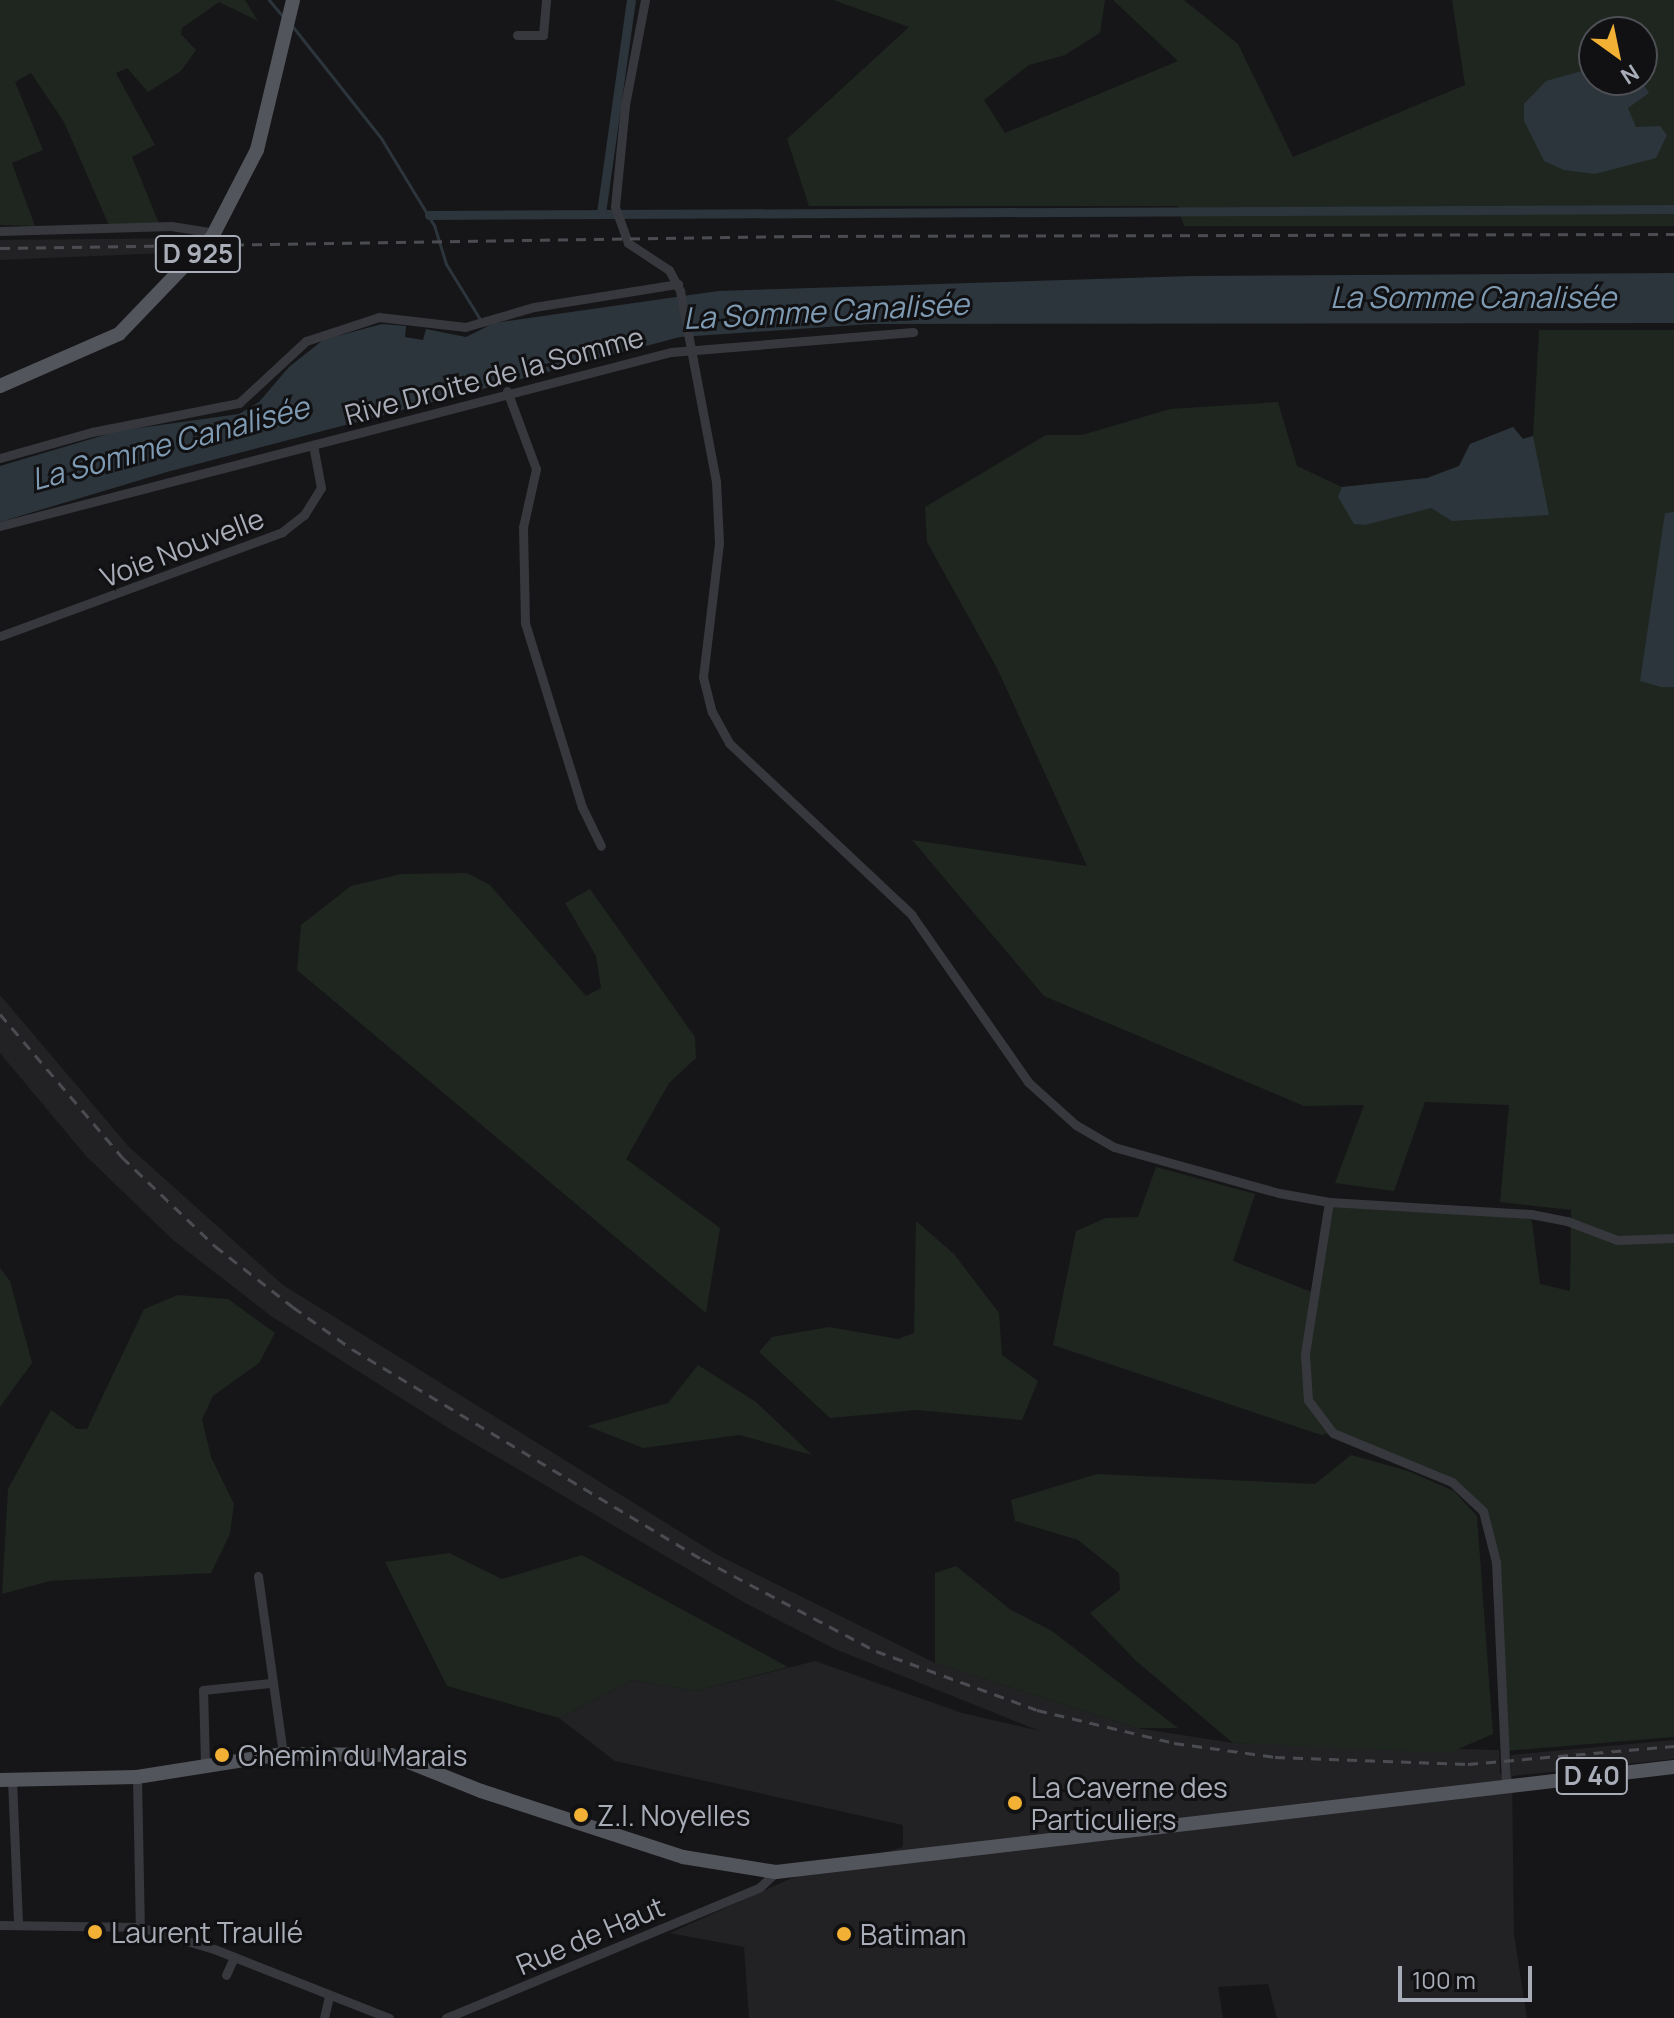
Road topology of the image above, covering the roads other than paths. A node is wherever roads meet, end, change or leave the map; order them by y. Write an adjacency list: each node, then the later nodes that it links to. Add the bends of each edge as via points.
1 (546, 0): 4 (street, via 543,35)
2 (645, 0): 7 (street, via 625,105 616,219 628,243 665,267)
3 (291, 4): 6 (main road, D 925, via 257,150)
4 (517, 35)
5 (0, 231): 6 (street, via 171,226)
6 (215, 233): 10 (main road, D 925, via 119,334)
7 (679, 287): 9 (street); 13 (street, via 534,307 473,326 393,316 321,333 297,348 239,403 92,432)
8 (913, 332): 9 (street, Rive Droite de la Somme)
9 (688, 348): 11 (street, Rive Droite de la Somme); 17 (street, via 712,442 717,512 703,677 712,712 729,743 911,914 962,981 1018,1071 1076,1125 1136,1154)
10 (0, 386)
11 (507, 391): 12 (street, Rive Droite de la Somme); 16 (street, via 536,469 523,527 525,623 582,807)
12 (313, 445): 14 (street, Rive Droite de la Somme); 15 (street, Voie Nouvelle, via 321,488 304,515 282,532)
13 (0, 458)
14 (0, 526)
15 (0, 636)
16 (601, 846)
17 (1329, 1202): 18 (street, via 1531,1214 1617,1240); 26 (street, via 1305,1354 1308,1400 1333,1433 1452,1482 1483,1511 1496,1562)
18 (1674, 1238)
19 (258, 1576): 20 (street)
20 (271, 1683): 21 (street); 22 (street, via 203,1690)
21 (283, 1754): 22 (main road, D 40); 27 (main road, D 40, via 361,1752 402,1758 481,1791 683,1857)
22 (205, 1764): 24 (main road, D 40)
23 (1674, 1767): 26 (main road, D 40)
24 (137, 1777): 25 (main road, D 40); 32 (street)
25 (6, 1780): 31 (street)
26 (1508, 1786): 28 (main road, D 40)
27 (759, 1871): 28 (main road, D 40); 29 (street)
28 (776, 1872): 29 (street, Rue de Haut)
29 (750, 1891): 38 (street, Rue de Haut)
30 (0, 1925): 31 (street)
31 (18, 1925): 32 (street)
32 (140, 1927): 33 (street)
33 (234, 1957): 34 (street); 35 (street)
34 (226, 1975)
35 (329, 1996): 36 (street); 37 (street)
36 (324, 2018)
37 (389, 2018)
38 (446, 2018)

